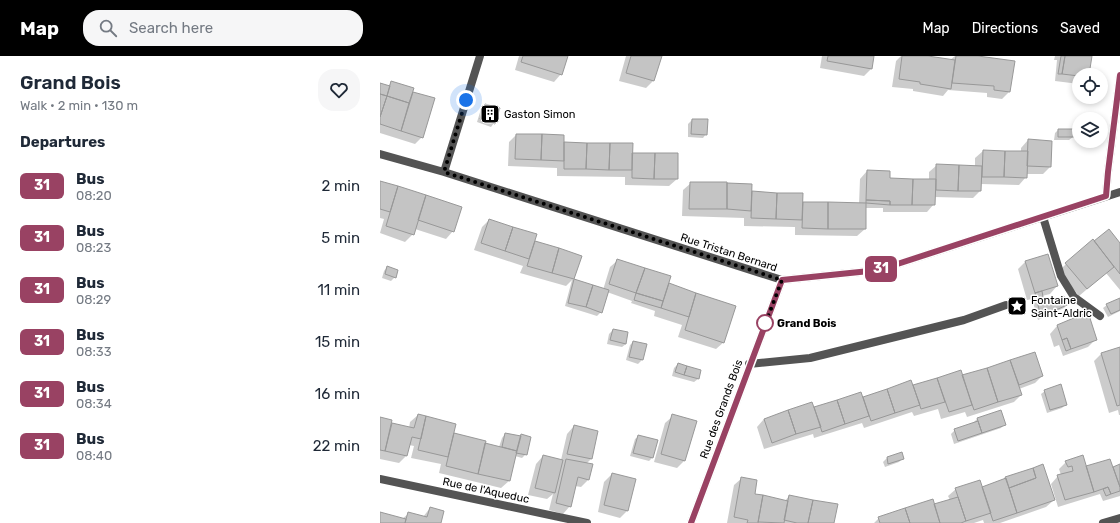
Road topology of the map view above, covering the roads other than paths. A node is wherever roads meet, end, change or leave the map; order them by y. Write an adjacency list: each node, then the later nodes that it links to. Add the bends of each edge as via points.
1 (480, 56): 4 (street)
2 (1120, 76): 6 (street)
3 (380, 154): 4 (street, Rue Tristan Bernard)
4 (444, 172): 8 (street, Rue Tristan Bernard)
5 (1120, 192): 6 (street, Rue Tristan Bernard)
6 (1106, 196): 7 (street, Rue Tristan Bernard)
7 (1043, 217): 8 (street, Rue Tristan Bernard, via 879,270); 10 (street, via 1061,276 1074,296)
8 (782, 280): 11 (street, Rue des Grands Bois)
9 (1006, 305): 11 (street, via 964,320 810,358)
10 (1100, 316)
11 (749, 364): 15 (street, Rue des Grands Bois)
12 (380, 478): 14 (street, Rue de l'Aqueduc)
13 (1120, 518): 16 (street)
14 (587, 523)
15 (691, 523)
16 (1103, 523)

